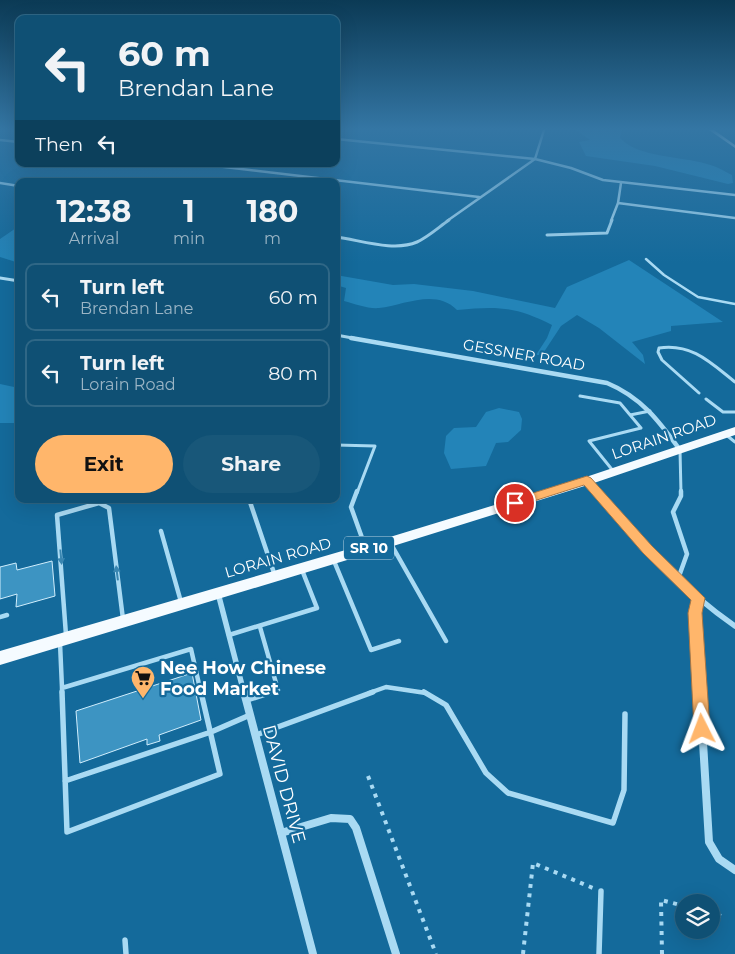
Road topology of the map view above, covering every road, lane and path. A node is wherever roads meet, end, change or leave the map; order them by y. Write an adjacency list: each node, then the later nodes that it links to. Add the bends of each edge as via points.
1 (288, 175): 4 (street)
2 (512, 175): 10 (street)
3 (588, 175): 7 (street)
4 (318, 178)
5 (340, 181): 10 (street)
6 (0, 183): 8 (street)
7 (621, 183): 9 (street); 11 (street)
8 (15, 185)
9 (735, 195)
10 (479, 197): 14 (street, via 417,242 407,245)
11 (618, 203): 12 (street); 13 (street, via 607,233)
12 (735, 218)
13 (547, 235)
14 (340, 237)
15 (646, 259): 18 (lane, via 698,297)
16 (0, 278): 17 (street)
17 (15, 280)
18 (735, 304)
19 (340, 336): 24 (street, GESSNER ROAD, via 606,382 629,390)
20 (735, 382): 21 (lane, via 691,348 670,345 659,348 662,360)
21 (698, 392)
22 (580, 396): 26 (lane, via 620,403)
23 (706, 399): 25 (lane, via 720,412)
24 (650, 411): 26 (lane); 29 (street, GESSNER ROAD)
25 (735, 412)
26 (630, 415): 30 (lane, via 641,428 590,441)
27 (732, 435): 29 (main road, LORAIN ROAD / SR 10)
28 (340, 444): 37 (lane, via 375,446 351,507)
29 (680, 450): 30 (main road, LORAIN ROAD / SR 10); 41 (lane, via 681,496 673,512 687,554)
30 (614, 472): 31 (main road, LORAIN ROAD / SR 10)
31 (587, 480): 36 (main road, LORAIN ROAD / SR 10); 41 (street, via 647,549)
32 (96, 503): 51 (lane, one-way to 51, via 57,515)
33 (101, 503): 47 (lane, one-way to 33, via 109,508)
34 (251, 503): 40 (lane)
35 (161, 531): 44 (lane)
36 (390, 542): 37 (main road, LORAIN ROAD / SR 10); 53 (lane)
37 (366, 549): 38 (main road, LORAIN ROAD / SR 10)
38 (333, 559): 39 (main road, LORAIN ROAD / SR 10); 52 (lane, via 371,650)
39 (301, 568): 40 (main road, LORAIN ROAD / SR 10); 48 (lane, via 317,608)
40 (275, 576): 42 (main road, LORAIN ROAD / SR 10)
41 (678, 579): 43 (street)
42 (218, 593): 44 (main road, LORAIN ROAD / SR 10); 50 (street, DAVID DRIVE)
43 (698, 598): 49 (street); 64 (street, via 695,613 709,842 713,854)
44 (181, 604): 47 (main road, LORAIN ROAD / SR 10)
45 (6, 615): 46 (lane)
46 (0, 617)
47 (123, 621): 51 (main road, LORAIN ROAD / SR 10)
48 (260, 626): 50 (lane); 56 (lane, via 278,690)
49 (735, 626)
50 (230, 635): 56 (street, DAVID DRIVE)
51 (63, 639): 54 (main road, LORAIN ROAD / SR 10); 55 (lane)
52 (399, 641)
53 (446, 641)
54 (0, 658)
55 (61, 688): 59 (lane, via 191,649); 62 (lane)
56 (246, 700): 58 (street, DAVID DRIVE)
57 (625, 714): 60 (lane, via 624,790 613,823 508,793 486,773 446,705 423,691 386,687)
58 (250, 715): 59 (lane); 60 (street, DAVID DRIVE)
59 (211, 732): 62 (lane); 62 (lane, via 220,774 66,832)
60 (256, 735): 63 (street, DAVID DRIVE)
61 (368, 776): 71 (path)
62 (65, 781)
63 (281, 832): 69 (street, DAVID DRIVE); 70 (street, via 331,818 350,820 356,828)
64 (735, 870)
65 (601, 891): 72 (path, via 533,863); 73 (lane)
66 (675, 904): 74 (path, via 661,900)
67 (125, 940): 68 (lane)
68 (126, 954)
69 (313, 954)
70 (396, 954)
71 (436, 954)
72 (522, 954)
73 (598, 954)
74 (662, 954)

